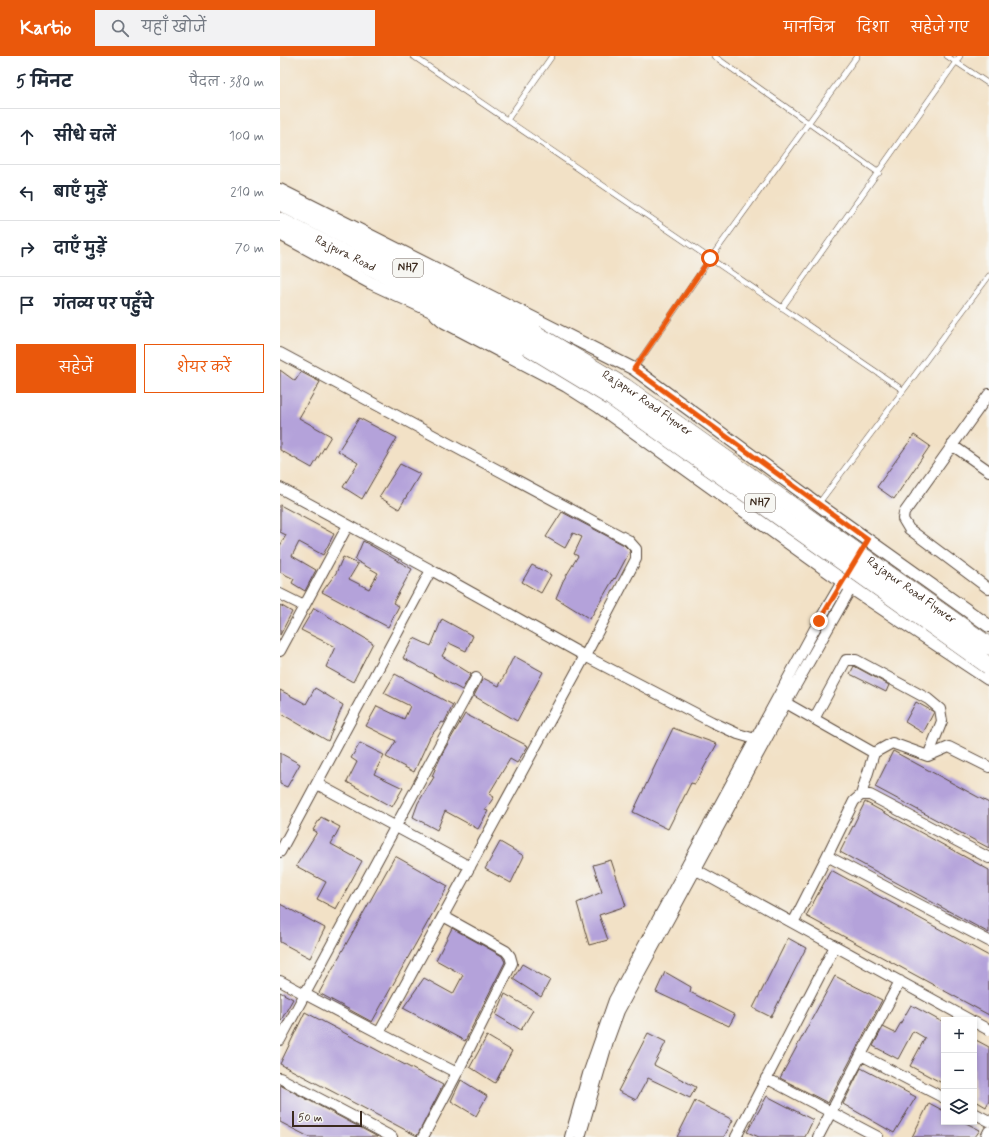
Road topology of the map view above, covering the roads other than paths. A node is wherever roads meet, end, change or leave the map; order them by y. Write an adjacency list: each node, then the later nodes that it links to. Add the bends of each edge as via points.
1 (413, 56): 9 (lane)
2 (552, 56): 9 (lane)
3 (714, 56): 10 (lane)
4 (857, 56): 10 (lane)
5 (947, 56): 7 (lane)
6 (960, 56): 7 (lane)
7 (955, 62): 8 (lane); 11 (lane)
8 (989, 84)
9 (506, 120): 16 (lane)
10 (809, 123): 11 (lane); 16 (lane)
11 (879, 173): 19 (lane)
12 (280, 190): 23 (street)
13 (280, 202): 21 (highway, Rajapur Road Flyover / NH7)
14 (280, 221): 18 (highway, Rajpura Road / NH7)
15 (280, 234): 20 (street, via 371,283)
16 (710, 258): 19 (lane); 23 (lane)
17 (989, 276): 24 (lane)
18 (431, 297): 20 (main road); 21 (highway, Rajapur Road Flyover / NH7)
19 (782, 308): 24 (lane)
20 (438, 314): 33 (main road, via 567,384 600,405)
21 (532, 340): 38 (highway, Rajapur Road Flyover / NH7, bridge, via 625,387); 42 (highway, Rajapur Road Flyover / NH7, bridge)
22 (280, 353): 40 (street, via 628,540 636,549 636,559)
23 (634, 369): 29 (street)
24 (903, 390): 29 (lane)
25 (989, 394): 26 (street)
26 (952, 445): 27 (street); 34 (street, via 904,513 903,519 908,529)
27 (989, 471)
28 (280, 488): 30 (street)
29 (818, 504): 31 (street)
30 (348, 525): 32 (street); 36 (street)
31 (872, 543): 33 (street); 37 (street)
32 (431, 570): 40 (street); 50 (street)
33 (849, 580): 42 (main road); 44 (street); 46 (street)
34 (989, 589)
35 (280, 594): 36 (street)
36 (304, 606): 39 (street)
37 (989, 626)
38 (989, 646)
39 (280, 651)
40 (585, 656): 46 (street, via 712,722); 58 (street)
41 (989, 656): 42 (street)
42 (986, 671)
43 (476, 678): 52 (street)
44 (786, 703): 45 (street); 59 (street)
45 (814, 719): 47 (street); 48 (street, via 846,660 856,660 928,699 940,709 942,721)
46 (755, 739): 57 (street)
47 (874, 753): 48 (street, via 892,743); 51 (street)
48 (928, 756): 49 (street, via 949,747)
49 (989, 767)
50 (317, 784): 52 (street); 53 (street)
51 (861, 796): 55 (street, via 854,801); 56 (street, via 870,795)
52 (396, 827): 58 (street); 66 (street)
53 (283, 841): 54 (street)
54 (280, 852)
55 (827, 856): 61 (street); 62 (street)
56 (989, 858)
57 (687, 865): 59 (street); 83 (street, via 614,1000 588,1074)
58 (470, 867): 60 (street)
59 (696, 870): 61 (street); 84 (street, via 620,1011 608,1041)
60 (443, 916): 70 (street); 73 (street, via 506,951 512,963)
61 (793, 923): 63 (street)
62 (989, 941)
63 (835, 946): 65 (street); 75 (street)
64 (280, 981): 66 (street)
65 (900, 981): 67 (street); 72 (street)
66 (306, 994): 70 (street); 71 (street)
67 (965, 1017)
68 (977, 1024): 69 (street)
69 (989, 1030)
70 (379, 1033): 73 (street)
71 (280, 1040)
72 (861, 1055): 76 (street); 77 (street)
73 (457, 1073): 82 (street)
74 (280, 1078): 81 (street)
75 (766, 1078): 77 (street); 85 (street)
76 (941, 1096)
77 (831, 1112): 86 (street); 87 (street)
78 (977, 1114): 79 (street)
79 (989, 1120)
80 (989, 1131): 88 (street)
81 (392, 1137)
82 (423, 1137)
83 (570, 1137)
84 (580, 1137)
85 (736, 1137)
86 (818, 1137)
87 (878, 1137)
88 (986, 1137)

